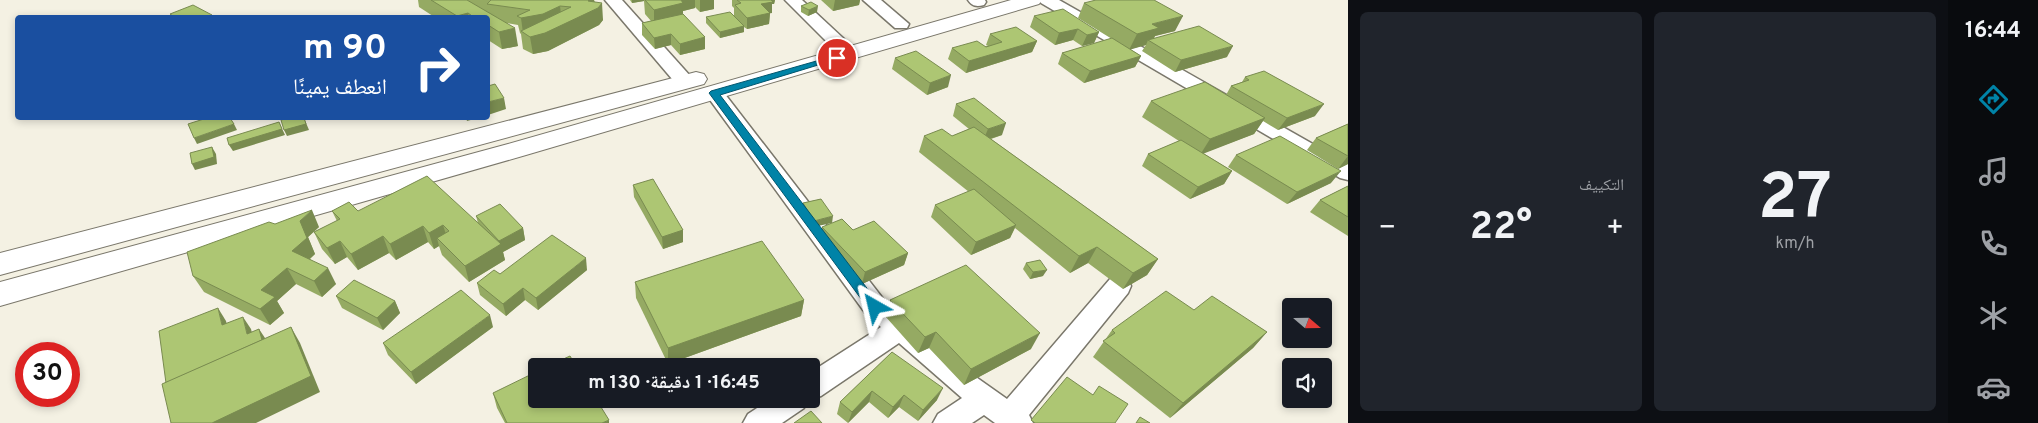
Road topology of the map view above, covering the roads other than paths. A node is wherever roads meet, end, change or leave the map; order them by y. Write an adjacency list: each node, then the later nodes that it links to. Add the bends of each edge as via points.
1 (613, 0): 9 (street)
2 (793, 0): 8 (street)
3 (871, 0): 7 (street)
4 (1032, 0): 10 (highway)
5 (1047, 0): 11 (street)
6 (979, 1): 7 (highway)
7 (901, 24): 8 (highway)
8 (837, 42): 9 (highway)
9 (685, 82): 12 (highway)
10 (714, 93): 14 (highway); 15 (street, via 875,307)
11 (1348, 174)
12 (0, 264)
13 (1118, 286): 19 (street)
14 (0, 294)
15 (899, 328): 16 (street); 17 (street)
16 (820, 381)
17 (985, 399): 19 (street); 21 (street)
18 (780, 408): 20 (street)
19 (1013, 420)
20 (758, 423)
21 (948, 423)

